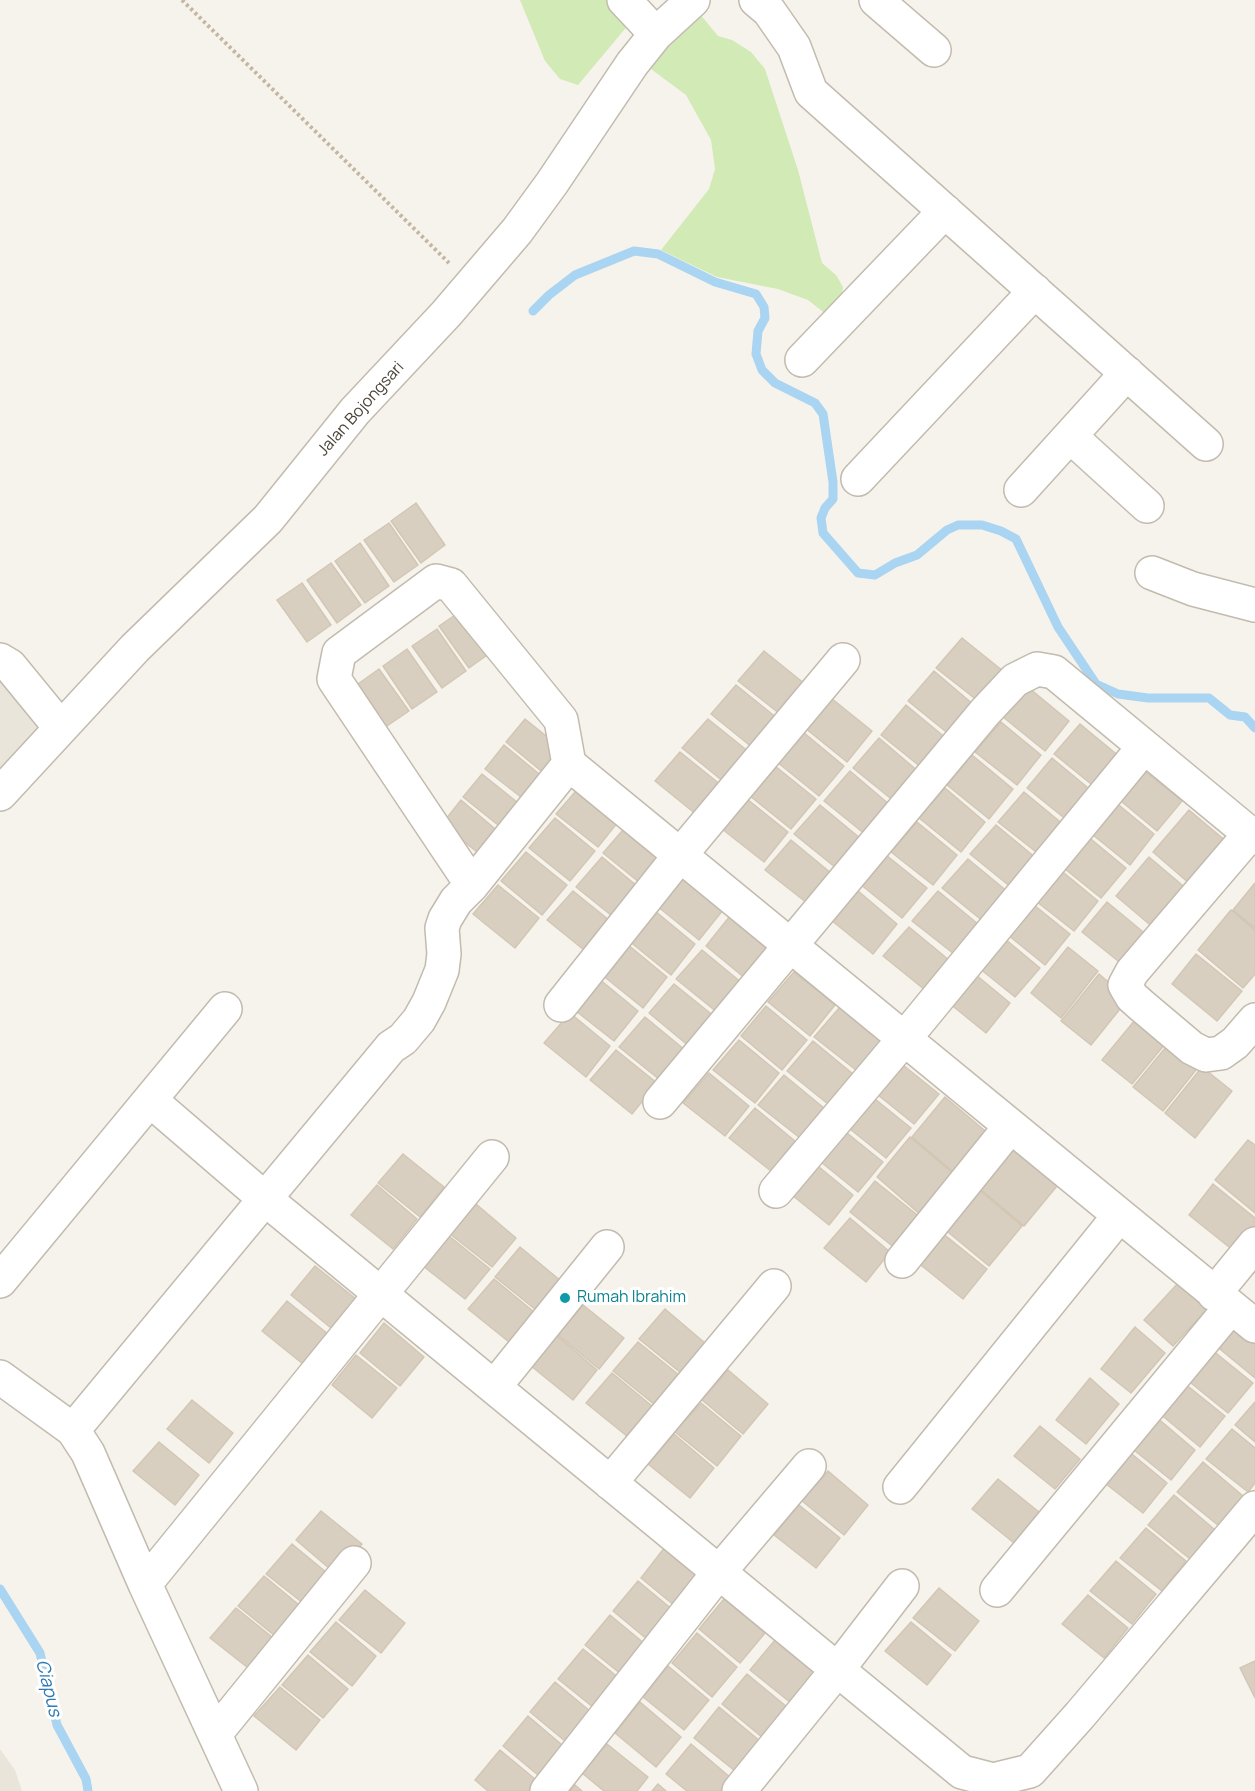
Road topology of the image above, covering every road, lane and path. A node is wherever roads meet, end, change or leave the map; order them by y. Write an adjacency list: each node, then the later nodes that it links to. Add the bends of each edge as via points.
1 (182, 0): 9 (path)
2 (624, 0): 6 (street)
3 (693, 0): 6 (street, Jalan Bojongsari)
4 (756, 0): 8 (street, via 769,11 794,47 811,92)
5 (876, 0): 7 (street)
6 (656, 34): 9 (street, Jalan Bojongsari, via 619,81 517,231)
7 (934, 50)
8 (945, 211): 10 (street); 11 (street)
9 (471, 285): 22 (street, Jalan Bojongsari, via 355,411 268,519)
10 (1035, 291): 12 (street); 15 (street)
11 (802, 360)
12 (1126, 373): 13 (street); 14 (street)
13 (1070, 435): 16 (street); 17 (street)
14 (1206, 444)
15 (858, 479)
16 (1021, 490)
17 (1147, 506)
18 (1152, 573): 19 (street, via 1193,589)
19 (1255, 605)
20 (0, 660): 22 (street)
21 (843, 660): 27 (street)
22 (60, 727): 25 (street, Jalan Bojongsari)
23 (1144, 747): 26 (street); 29 (street, via 1054,672 1037,669 1015,680); 33 (street)
24 (569, 764): 27 (street); 28 (street); 28 (street, via 561,720 451,585 436,582 339,653 334,679)
25 (0, 794)
26 (1252, 836): 32 (street, via 1132,972 1125,986 1141,1005 1206,1055 1221,1053 1235,1043)
27 (681, 854): 29 (street); 30 (street)
28 (472, 885): 39 (street, via 456,901 441,928 442,970 419,1020 391,1047)
29 (791, 945): 33 (street); 35 (street)
30 (561, 1005)
31 (225, 1009): 34 (street)
32 (1255, 1020)
33 (904, 1039): 36 (street); 38 (street)
34 (150, 1100): 39 (street); 44 (street)
35 (660, 1102)
36 (1010, 1127): 40 (street); 43 (street)
37 (492, 1157): 46 (street)
38 (776, 1191)
39 (264, 1198): 46 (street); 50 (street)
40 (1119, 1216): 47 (street); 53 (street)
41 (1255, 1244): 47 (street)
42 (607, 1247): 49 (street)
43 (902, 1262)
44 (0, 1281)
45 (774, 1286): 52 (street)
46 (380, 1292): 49 (street); 57 (street)
47 (1233, 1309): 59 (street)
48 (0, 1377): 50 (street)
49 (495, 1386): 52 (street)
50 (73, 1430): 57 (street, via 88,1453)
51 (809, 1466): 56 (street)
52 (610, 1483): 56 (street)
53 (900, 1487)
54 (1252, 1520): 60 (street, via 1030,1771 993,1780 962,1772)
55 (354, 1563): 61 (street)
56 (719, 1572): 60 (street); 64 (street)
57 (145, 1584): 61 (street)
58 (902, 1586): 60 (street)
59 (997, 1590)
60 (837, 1669): 62 (street)
61 (215, 1734): 63 (street)
62 (744, 1789)
63 (241, 1791)
64 (547, 1791)

